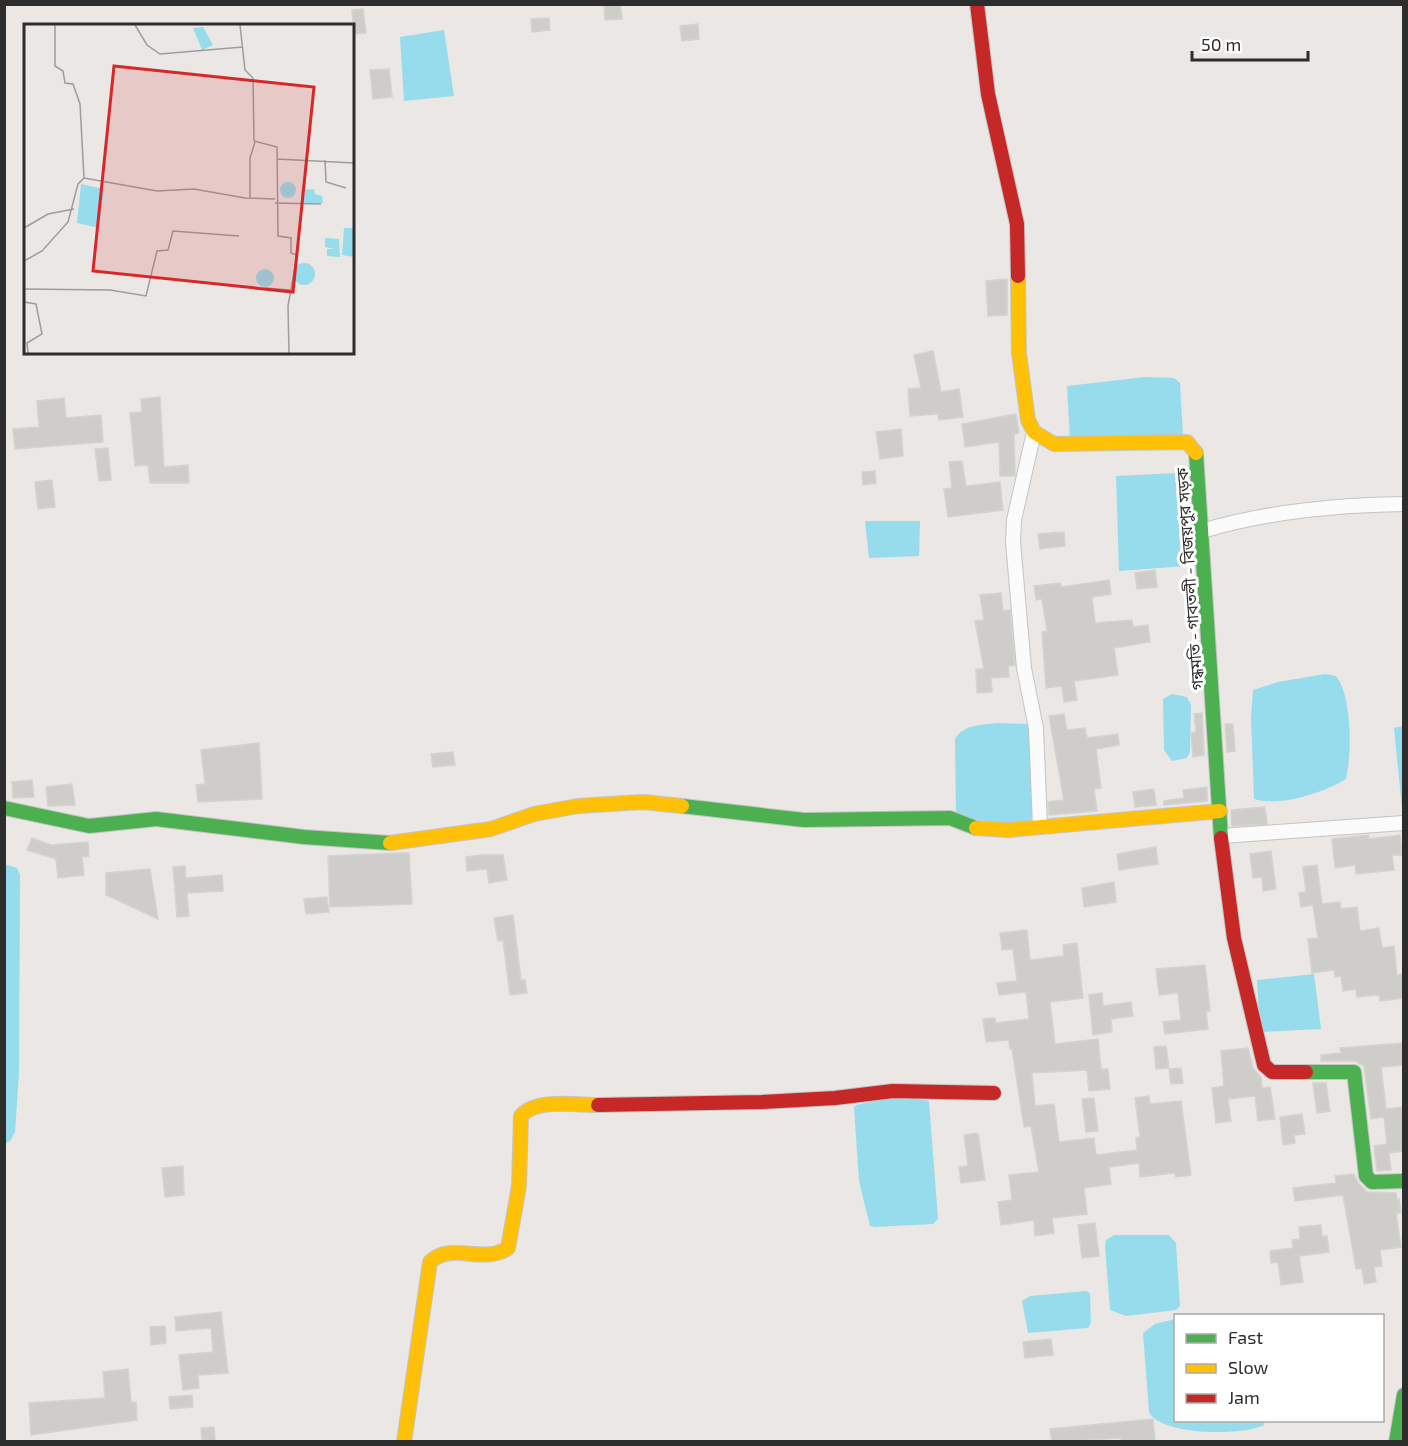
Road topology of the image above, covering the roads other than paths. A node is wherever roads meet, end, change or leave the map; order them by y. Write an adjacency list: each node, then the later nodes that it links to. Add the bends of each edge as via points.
1 (977, 4): 2 (street, via 988,94 1017,224 1019,352 1028,420)
2 (1034, 432): 4 (street, গন্ধমতি - গাবতলী - বিজয়পুর সড়ক, via 1054,444 1193,445); 8 (street, via 1014,520 1013,542 1024,668 1036,728)
3 (1404, 504): 4 (street, via 1298,512)
4 (1202, 531): 6 (street, গন্ধমতি - গাবতলী - বিজয়পুর সড়ক)
5 (4, 808): 8 (street, via 89,826 156,819 392,843 491,829 534,814 578,806 643,802 804,820 945,818 974,828 1008,830)
6 (1220, 811): 8 (street); 9 (street, গন্ধমতি - গাবতলী - বিজয়পুর সড়ক)
7 (1404, 823): 9 (street)
8 (1040, 825)
9 (1221, 836): 11 (street, গন্ধমতি - গাবতলী - বিজয়পুর সড়ক, via 1234,938 1264,1065 1272,1072 1354,1072 1366,1176 1372,1182)
10 (994, 1093): 13 (street, via 893,1091 835,1098 527,1109 521,1116 519,1186 508,1248 493,1256 466,1252 441,1255 430,1262)
11 (1404, 1181)
12 (1404, 1395): 14 (street)
13 (404, 1442)
14 (1396, 1442)

